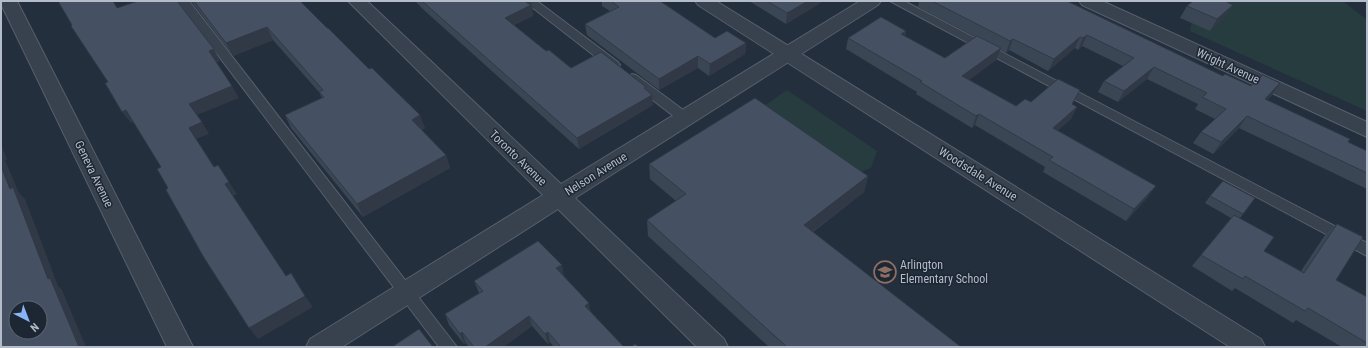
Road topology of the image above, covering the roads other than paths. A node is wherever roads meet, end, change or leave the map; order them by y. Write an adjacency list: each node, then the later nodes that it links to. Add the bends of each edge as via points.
1 (8, 1): 15 (street, Geneva Avenue)
2 (182, 1): 14 (lane)
3 (356, 1): 12 (street, Toronto Avenue)
4 (530, 1): 10 (lane)
5 (704, 1): 9 (street, Woodsdale Avenue)
6 (872, 1): 9 (street, Nelson Avenue)
7 (896, 1): 13 (lane)
8 (1088, 1): 11 (street, Wright Avenue)
9 (788, 54): 10 (street, Nelson Avenue); 19 (street, Woodsdale Avenue)
10 (685, 118): 12 (street, Nelson Avenue)
11 (1367, 130)
12 (559, 197): 14 (street, Nelson Avenue); 18 (street, Toronto Avenue)
13 (1367, 250)
14 (406, 292): 16 (street, Nelson Avenue); 17 (lane)
15 (180, 347)
16 (319, 347)
17 (449, 347)
18 (715, 347)
19 (1252, 347)

